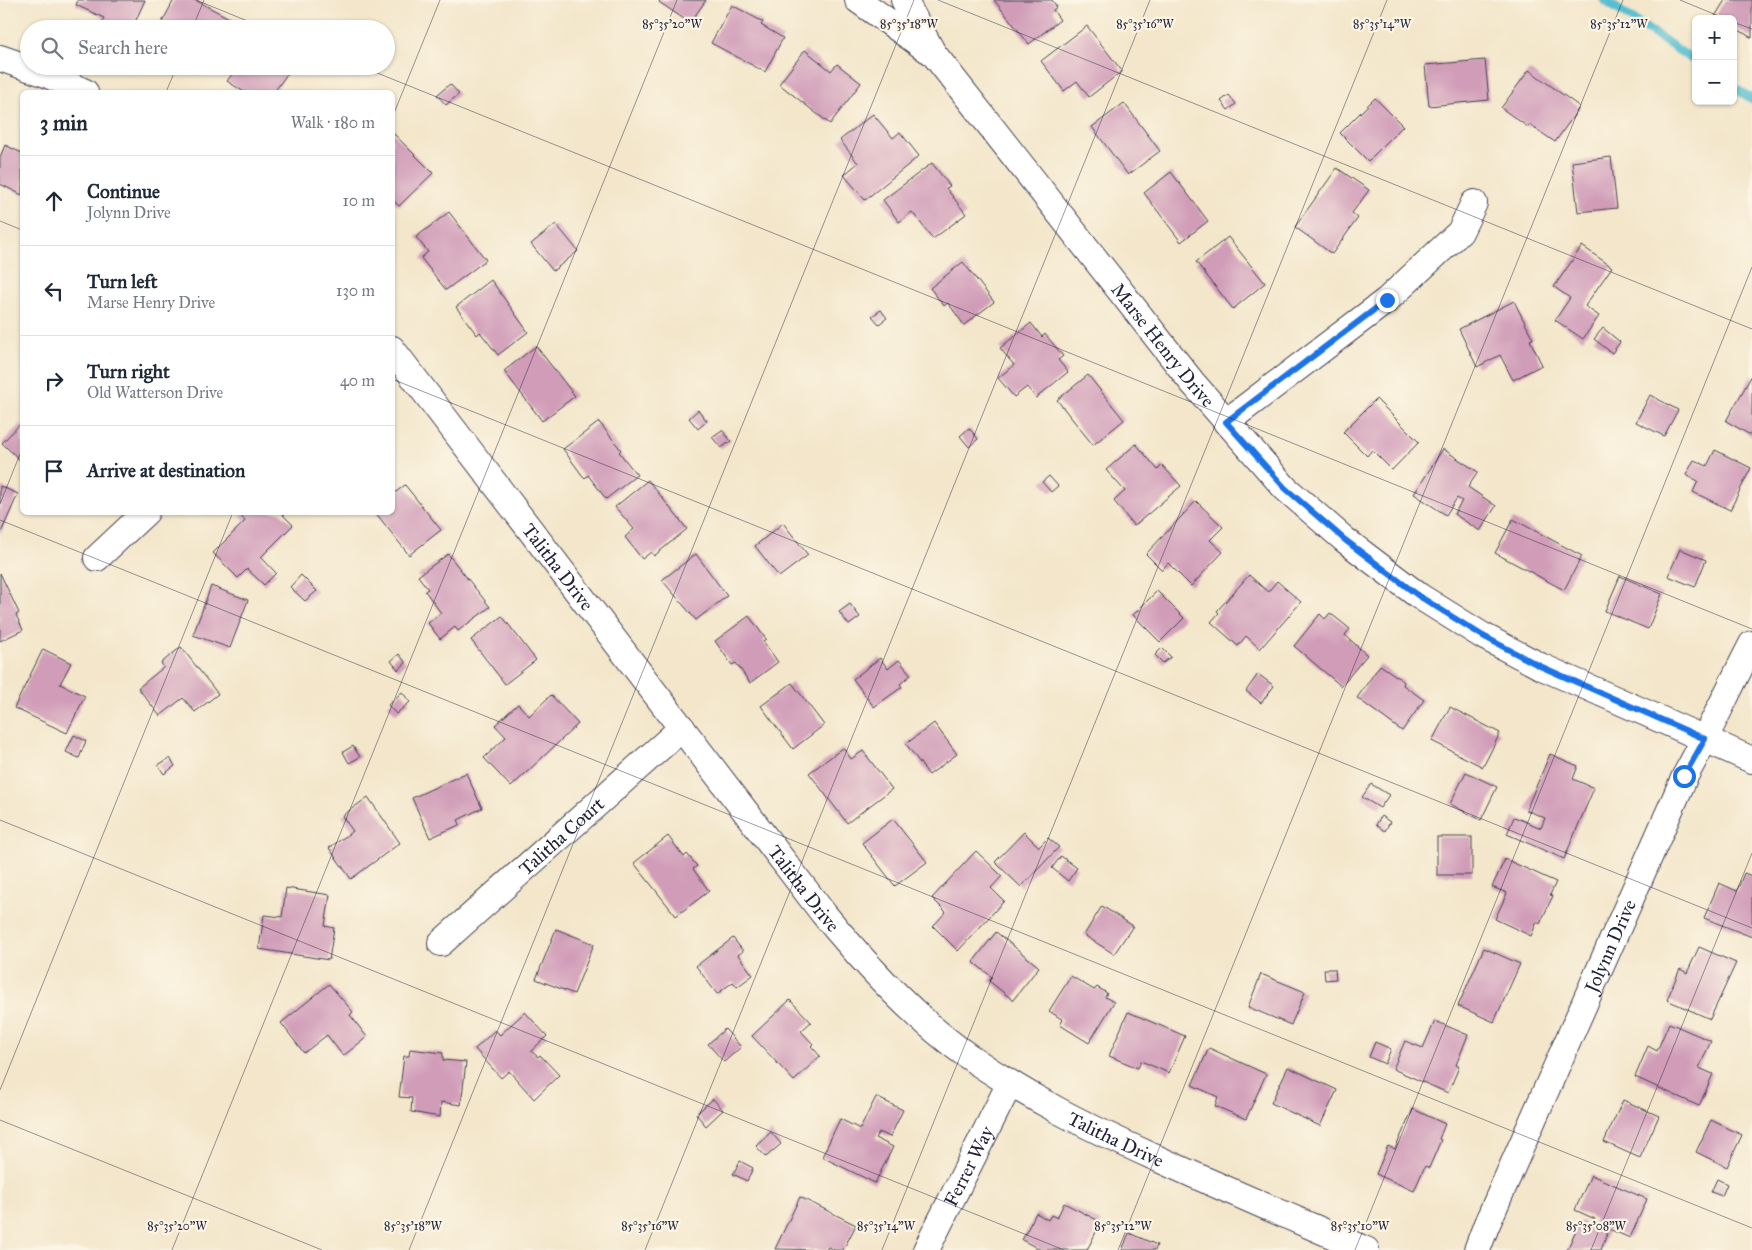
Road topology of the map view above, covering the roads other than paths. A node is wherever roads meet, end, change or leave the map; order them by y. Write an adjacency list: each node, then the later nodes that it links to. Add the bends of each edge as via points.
1 (858, 0): 3 (street, Marse Henry Drive)
2 (904, 0): 3 (street, Marse Henry Drive)
3 (933, 53): 10 (street, Marse Henry Drive)
4 (0, 58): 5 (street)
5 (20, 65)
6 (48, 75): 7 (street)
7 (81, 90)
8 (1474, 203): 10 (street, via 1460,232 1387,300)
9 (395, 353): 14 (street, Talitha Drive)
10 (1226, 422): 15 (street, Marse Henry Drive, via 1285,488 1345,540 1419,596 1483,636 1540,666)
11 (143, 515): 12 (street)
12 (97, 558)
13 (1752, 644): 15 (street, Jolynn Drive)
14 (682, 728): 17 (street, Talitha Court); 18 (street, Talitha Drive, via 861,958 918,1015 968,1056)
15 (1705, 739): 16 (street, Marse Henry Drive); 21 (street, Jolynn Drive, via 1684,776)
16 (1752, 760)
17 (442, 943)
18 (1010, 1083): 19 (street, Ferrer Way); 20 (street, Talitha Drive, via 1095,1130)
19 (926, 1250)
20 (1366, 1250)
21 (1477, 1250)

